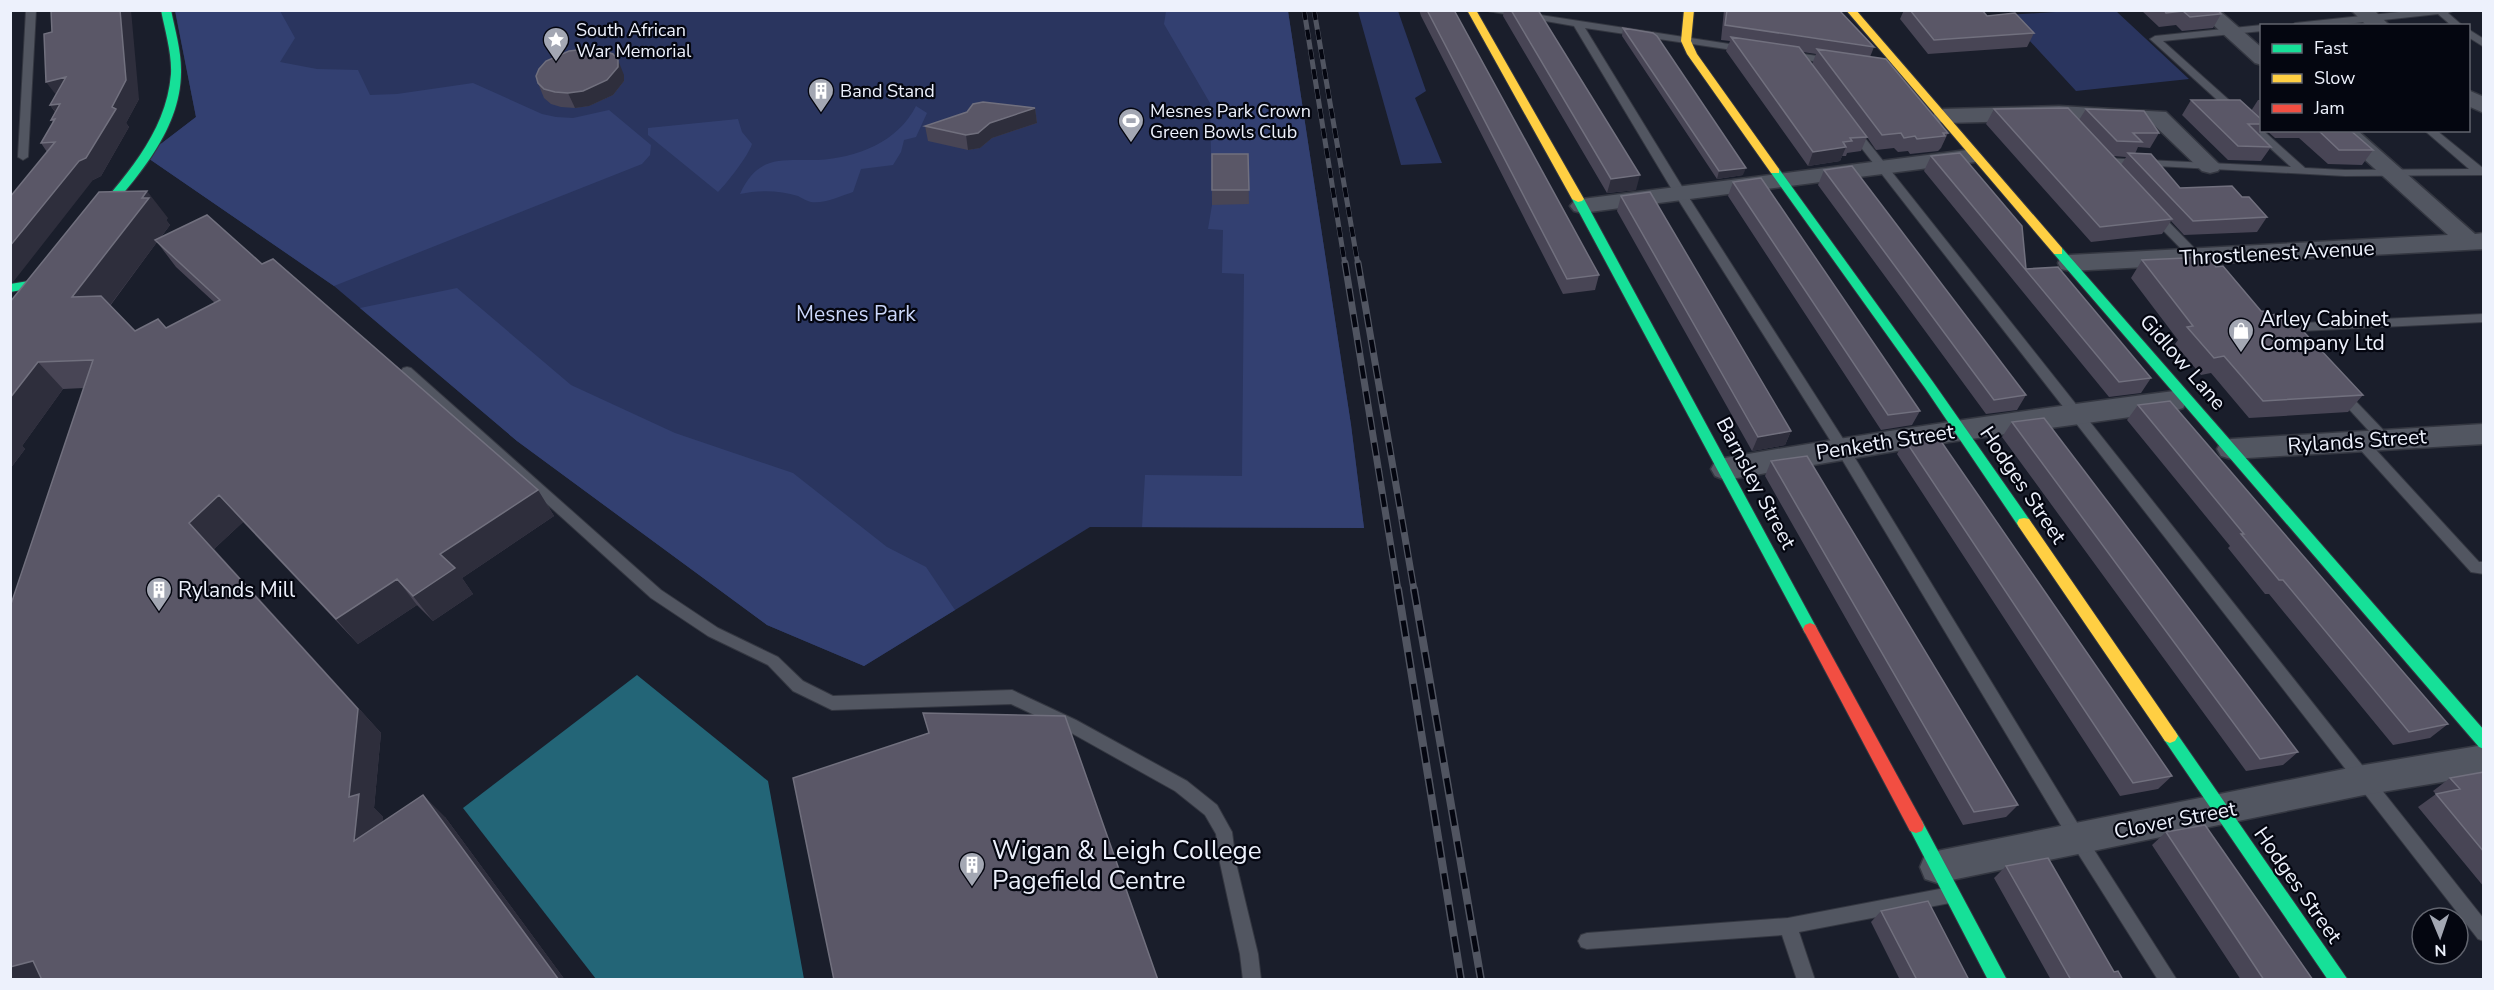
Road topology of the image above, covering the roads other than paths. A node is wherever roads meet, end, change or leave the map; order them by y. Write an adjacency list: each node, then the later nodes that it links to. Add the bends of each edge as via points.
1 (31, 10): 35 (lane)
2 (166, 10): 46 (street, via 176,72 169,110 145,156)
3 (1471, 10): 45 (street, Barnsley Street)
4 (1486, 10): 10 (lane)
5 (1689, 10): 16 (street)
6 (1850, 10): 24 (street, Gidlow Lane)
7 (2206, 10): 14 (street)
8 (2446, 11): 9 (lane); 12 (lane)
9 (2370, 18): 11 (lane)
10 (1578, 24): 16 (lane); 43 (lane)
11 (2311, 24)
12 (2457, 24)
13 (2260, 28): 14 (lane)
14 (2230, 31): 21 (street); 39 (lane, via 2156,39)
15 (2470, 33): 17 (lane)
16 (1686, 42): 18 (lane); 42 (street, Hodges Street)
17 (2484, 44)
18 (1753, 50)
19 (1775, 53): 20 (lane)
20 (1798, 56): 22 (lane); 25 (lane)
21 (2260, 56)
22 (1841, 62)
23 (1884, 69): 24 (lane)
24 (1906, 72): 29 (street, Gidlow Lane)
25 (1812, 74)
26 (2470, 97): 27 (street)
27 (2484, 107)
28 (2059, 113): 29 (street); 31 (lane); 38 (street, via 2158,117)
29 (1944, 116): 34 (street, Gidlow Lane)
30 (1846, 120): 37 (lane)
31 (2074, 129)
32 (2345, 132): 41 (street)
33 (2432, 132): 40 (lane)
34 (1978, 156): 37 (street); 49 (street, Gidlow Lane)
35 (23, 158)
36 (2104, 162): 38 (lane)
37 (1880, 166): 42 (street); 57 (lane)
38 (2210, 166): 39 (lane)
39 (2302, 171): 41 (lane)
40 (2482, 172): 41 (lane)
41 (2392, 173): 47 (street)
42 (1780, 180): 43 (street); 58 (street, Hodges Street)
43 (1680, 193): 45 (street); 61 (lane)
44 (2145, 205): 48 (lane)
45 (1582, 206): 63 (street, Barnsley Street)
46 (83, 233)
47 (2477, 242): 48 (street, Throstlenest Avenue)
48 (2200, 262): 49 (street, Throstlenest Avenue)
49 (2070, 263): 56 (street, Gidlow Lane)
50 (10, 288): 51 (street, via 44,278)
51 (26, 301)
52 (2484, 318): 53 (lane)
53 (2280, 329)
54 (407, 371): 74 (lane, via 656,594 713,632 773,661 798,686 832,703 1012,697 1181,786 1211,810 1224,832)
55 (2329, 380): 60 (lane)
56 (2188, 399): 57 (street, Penketh Street); 62 (street, Gidlow Lane)
57 (2074, 413): 58 (street, Penketh Street); 67 (lane)
58 (1960, 431): 61 (street, Penketh Street); 68 (street, Hodges Street)
59 (2484, 434): 60 (street, Rylands Street)
60 (2373, 441): 62 (street, Rylands Street); 64 (lane)
61 (1842, 448): 63 (street, Penketh Street); 69 (lane)
62 (2231, 449): 65 (street, Gidlow Lane)
63 (1725, 469): 70 (street, Barnsley Street)
64 (2481, 571)
65 (2484, 742)
66 (2484, 760): 67 (street, Clover Street)
67 (2364, 780): 68 (street, Clover Street); 72 (lane)
68 (2219, 811): 69 (street, Clover Street); 78 (street, Hodges Street)
69 (2078, 839): 70 (street, Clover Street); 77 (lane)
70 (1944, 881): 71 (lane); 76 (street, Barnsley Street)
71 (1788, 926): 73 (lane); 75 (lane)
72 (2484, 933)
73 (1587, 940)
74 (1252, 980)
75 (1806, 980)
76 (1998, 980)
77 (2168, 980)
78 (2339, 980)

